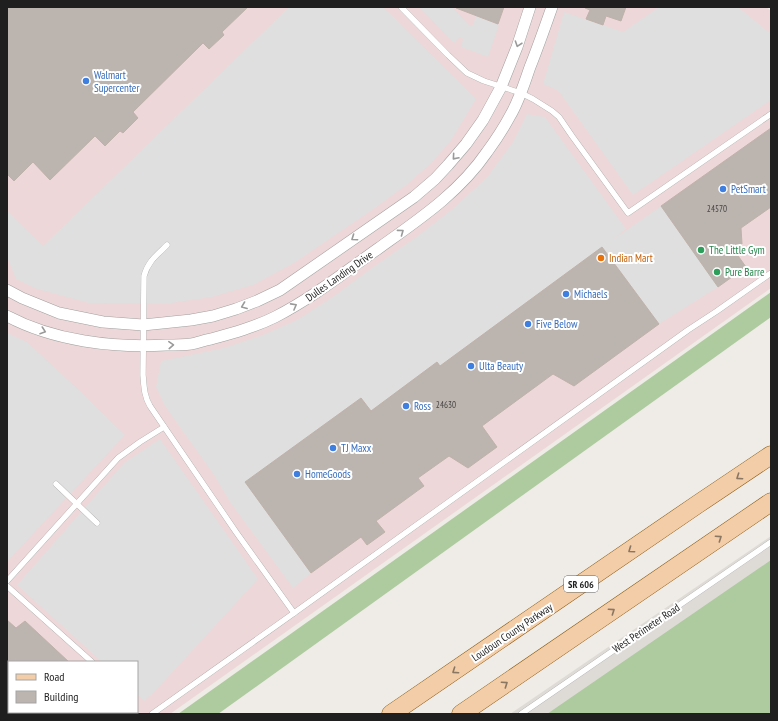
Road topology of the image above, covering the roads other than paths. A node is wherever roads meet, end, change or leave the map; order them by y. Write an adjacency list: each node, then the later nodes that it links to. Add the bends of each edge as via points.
1 (401, 7): 4 (lane, via 459,66 476,77)
2 (530, 7): 4 (street, Dulles Landing Drive, one-way to 4)
3 (552, 7): 5 (street, Dulles Landing Drive)
4 (501, 87): 5 (lane); 11 (street, Dulles Landing Drive, one-way to 11, via 466,144 435,179 414,197 280,290 243,307 213,316)
5 (521, 93): 6 (lane, via 545,106 558,117 628,214); 12 (street, Dulles Landing Drive, one-way to 5, via 190,344 246,328 274,317 322,289 413,224 465,180 494,141)
6 (771, 114)
7 (167, 245): 11 (lane, via 146,267)
8 (771, 272): 22 (lane)
9 (7, 290): 11 (street, Dulles Landing Drive, via 59,313 103,322)
10 (7, 316): 12 (street, Dulles Landing Drive, one-way to 12, via 35,328 74,339)
11 (143, 325): 12 (lane)
12 (144, 347): 13 (lane, via 143,381 146,398)
13 (164, 427): 17 (lane, via 118,458); 22 (lane)
14 (771, 455): 25 (main road, Loudoun County Parkway / SR 606, one-way to 25)
15 (56, 484): 17 (lane)
16 (771, 502): 26 (main road, one-way to 16)
17 (77, 504): 18 (lane); 20 (lane)
18 (97, 523)
19 (771, 542): 27 (lane, West Perimeter Road)
20 (7, 581)
21 (7, 586): 23 (lane)
22 (294, 613): 24 (lane)
23 (91, 661)
24 (152, 714)
25 (391, 714)
26 (461, 714)
27 (521, 714)

